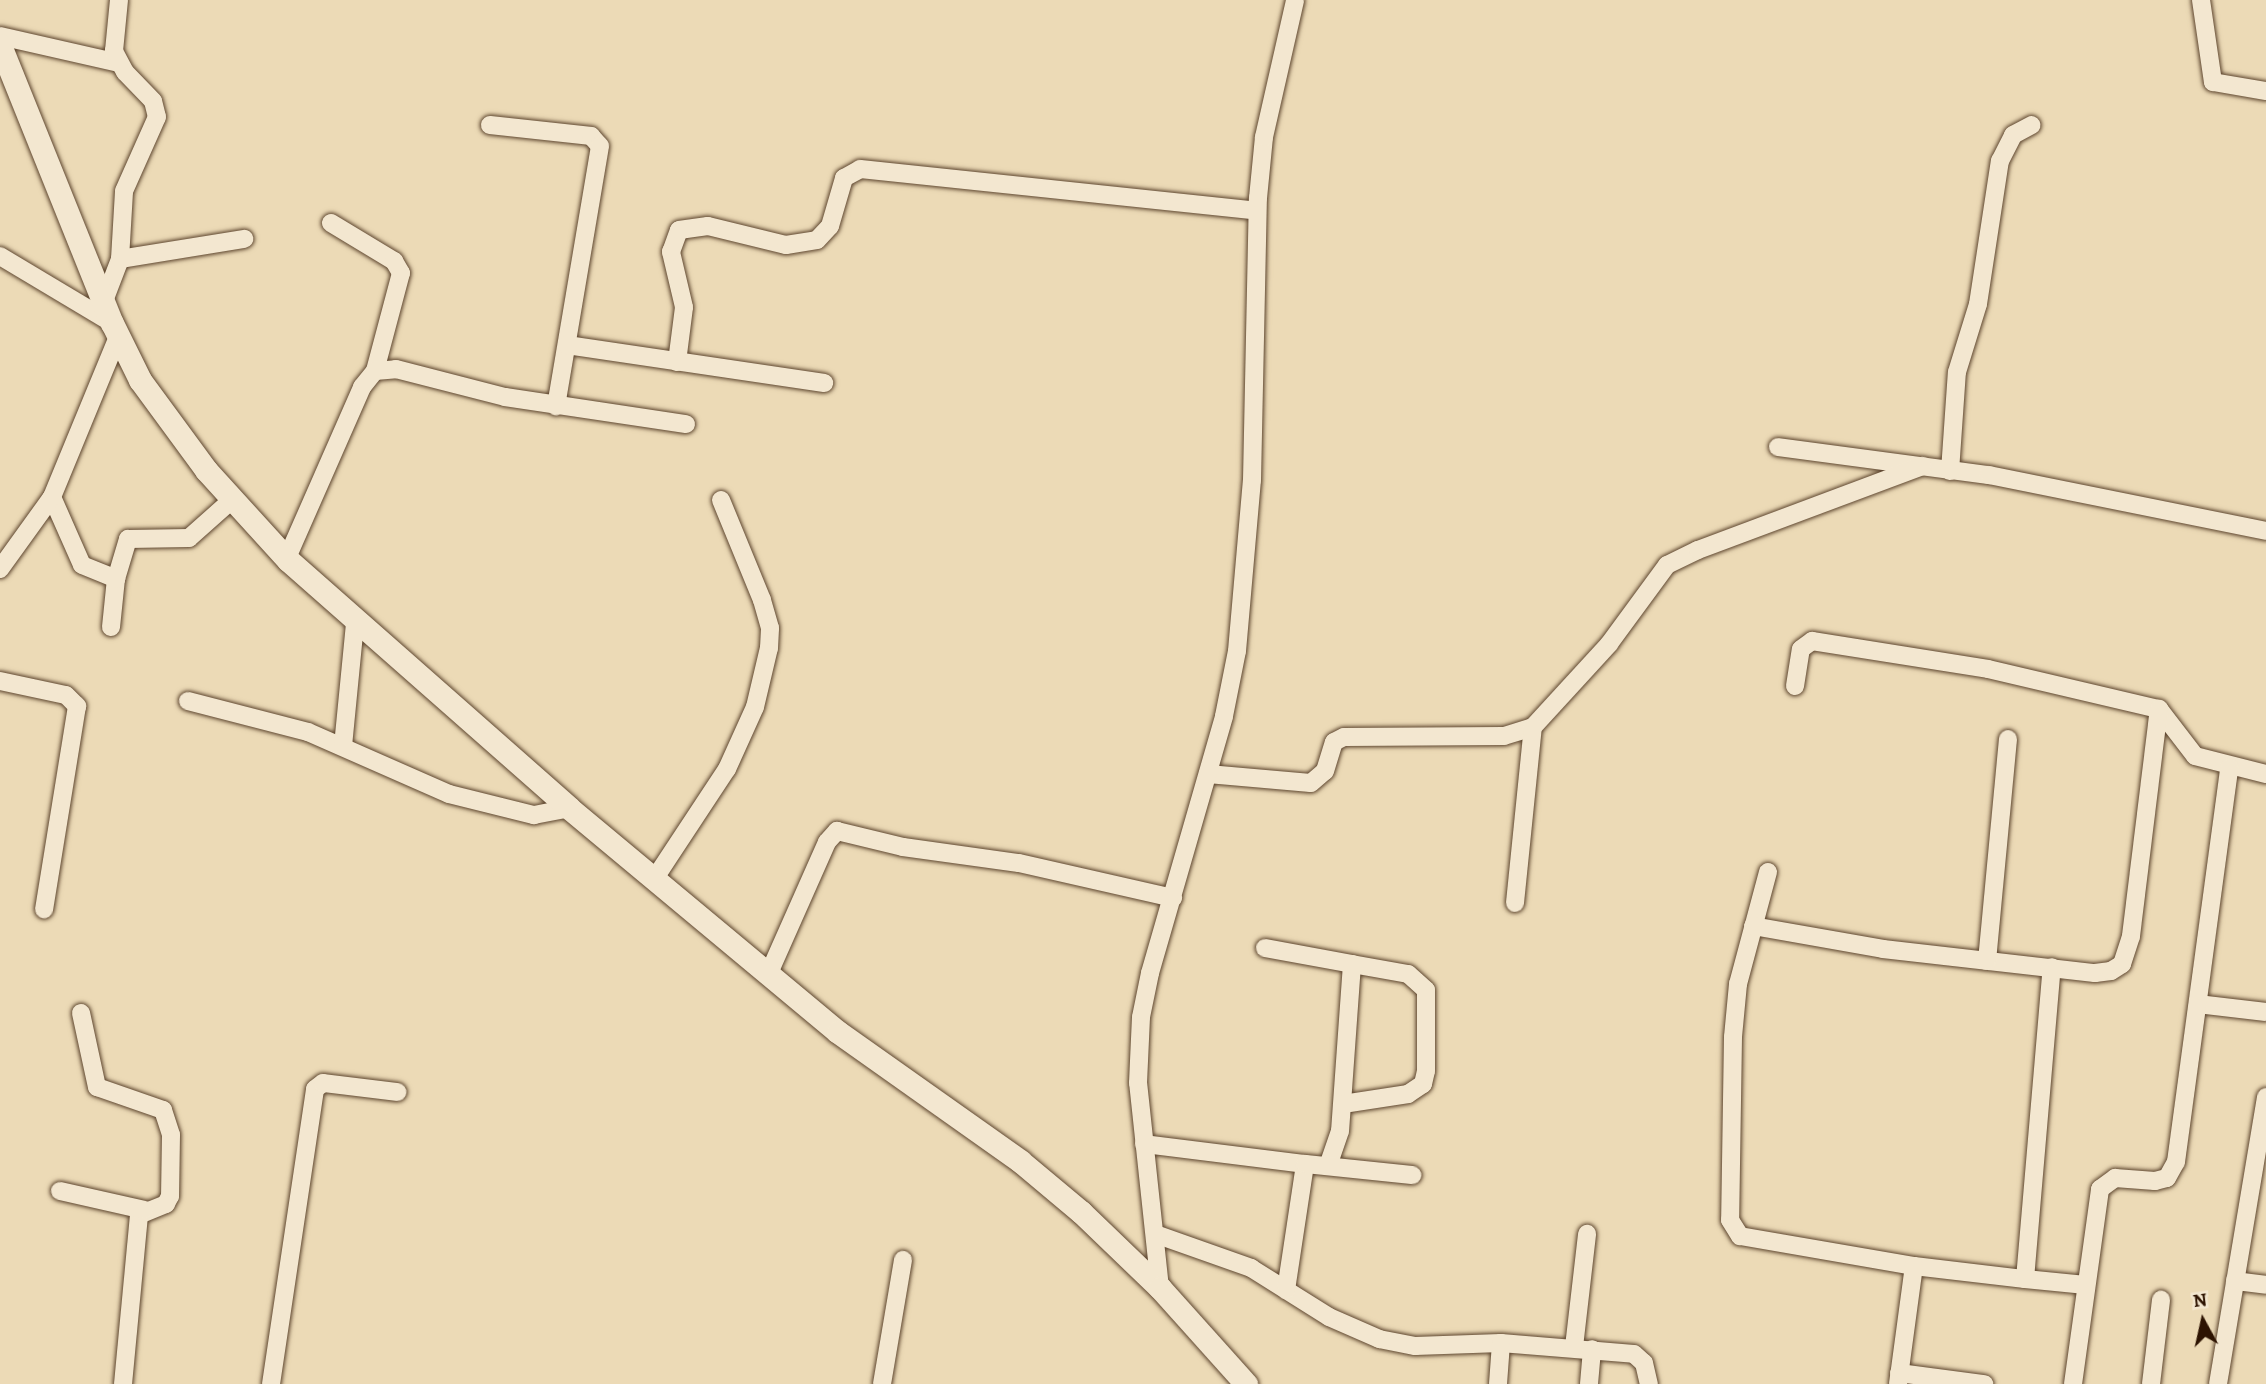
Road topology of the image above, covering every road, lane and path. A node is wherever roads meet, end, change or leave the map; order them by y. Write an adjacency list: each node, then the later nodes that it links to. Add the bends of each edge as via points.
1 (118, 0): 6 (street, via 114,39)
2 (1295, 0): 10 (street, via 1264,137)
3 (2201, 0): 7 (street, via 2213,82)
4 (0, 36): 6 (street)
5 (0, 45): 15 (street)
6 (119, 63): 14 (street, via 153,101 158,117 121,201)
7 (2266, 91)
8 (490, 125): 17 (street, via 591,136 600,146)
9 (2032, 125): 25 (street, via 2013,135 2000,161 1978,304 1957,372)
10 (1257, 211): 18 (street, via 860,169 844,178 830,226 817,240 786,245 708,226 680,230 671,252 684,307); 43 (street, via 1252,480 1237,651)
11 (331, 223): 19 (street, via 394,261 401,273)
12 (244, 239): 14 (street)
13 (0, 256): 16 (street)
14 (120, 259): 15 (street)
15 (104, 301): 16 (street)
16 (115, 330): 26 (street); 27 (street, via 161,413)
17 (567, 345): 18 (street); 21 (street)
18 (677, 362): 20 (street)
19 (375, 371): 21 (street, via 396,369); 30 (street, via 362,387)
20 (824, 383)
21 (556, 406): 22 (street)
22 (686, 424)
23 (1778, 447): 24 (street)
24 (1923, 466): 25 (street); 39 (street, via 1667,565 1609,644)
25 (1950, 471): 29 (street, via 2085,491)
26 (52, 497): 31 (street); 32 (street, via 82,565)
27 (233, 499): 30 (street); 32 (street, via 189,538 128,539)
28 (721, 500): 47 (street, via 762,600 769,648 755,706 727,769)
29 (2266, 531)
30 (287, 558): 33 (street)
31 (2, 562)
32 (116, 579): 34 (street)
33 (355, 623): 41 (street); 45 (street)
34 (111, 627)
35 (0, 681): 50 (street, via 66,695 77,706)
36 (1795, 686): 38 (street, via 1801,649 1812,641 2084,688)
37 (188, 701): 41 (street, via 262,718)
38 (2159, 709): 42 (street, via 2195,755); 55 (street, via 2127,954 2111,971)
39 (1533, 727): 43 (street, via 1504,736 1338,738 1325,771 1311,783); 49 (street)
40 (2008, 739): 53 (street)
41 (343, 746): 45 (street, via 449,794 534,815)
42 (2229, 768): 44 (street); 57 (street)
43 (1208, 774): 48 (street)
44 (2266, 775)
45 (569, 808): 47 (street)
46 (1768, 872): 51 (street)
47 (655, 878): 56 (street)
48 (1173, 898): 56 (street, via 1032,866 903,847 837,831 827,842); 63 (street, via 1141,1017 1138,1083)
49 (1515, 903)
50 (44, 909)
51 (1753, 926): 53 (street, via 1883,949); 72 (street, via 1738,984 1733,1037 1733,1231 1766,1241)
52 (1265, 948): 54 (street)
53 (1987, 961): 55 (street)
54 (1352, 964): 62 (street); 62 (street, via 1408,974 1426,990 1426,1071 1423,1084 1408,1094)
55 (2052, 967): 73 (street)
56 (769, 973): 77 (street, via 838,1032 1020,1161)
57 (2198, 1004): 58 (street); 75 (street, via 2173,1170 2155,1181 2115,1178 2100,1189)
58 (2266, 1012)
59 (81, 1013): 68 (street, via 97,1087 156,1106 167,1117 170,1196 166,1204)
60 (397, 1092): 84 (street, via 323,1083 315,1089)
61 (2266, 1097): 74 (street)
62 (1343, 1104): 65 (street)
63 (1144, 1144): 64 (street); 70 (street)
64 (1305, 1164): 65 (street); 78 (street)
65 (1328, 1167): 66 (street)
66 (1412, 1175)
67 (60, 1191): 68 (street)
68 (144, 1210): 83 (street, via 139,1215)
69 (1587, 1234): 81 (street)
70 (1158, 1235): 77 (street); 78 (street, via 1204,1248)
71 (903, 1260): 85 (street)
72 (1914, 1266): 73 (street); 82 (street)
73 (2025, 1279): 75 (street)
74 (2235, 1281): 76 (street); 93 (street)
75 (2087, 1285): 91 (street)
76 (2266, 1285)
77 (1160, 1288): 86 (street)
78 (1286, 1290): 80 (street, via 1329,1317 1396,1345)
79 (2161, 1300): 92 (street)
80 (1501, 1343): 81 (street); 87 (street)
81 (1583, 1348): 88 (street); 89 (street, via 1634,1354 1644,1363)
82 (1899, 1379): 90 (street)
83 (123, 1384)
84 (271, 1384)
85 (882, 1384)
86 (1246, 1384)
87 (1498, 1384)
88 (1589, 1384)
89 (1649, 1384)
90 (1984, 1384)
91 (2073, 1384)
92 (2151, 1384)
93 (2218, 1384)

